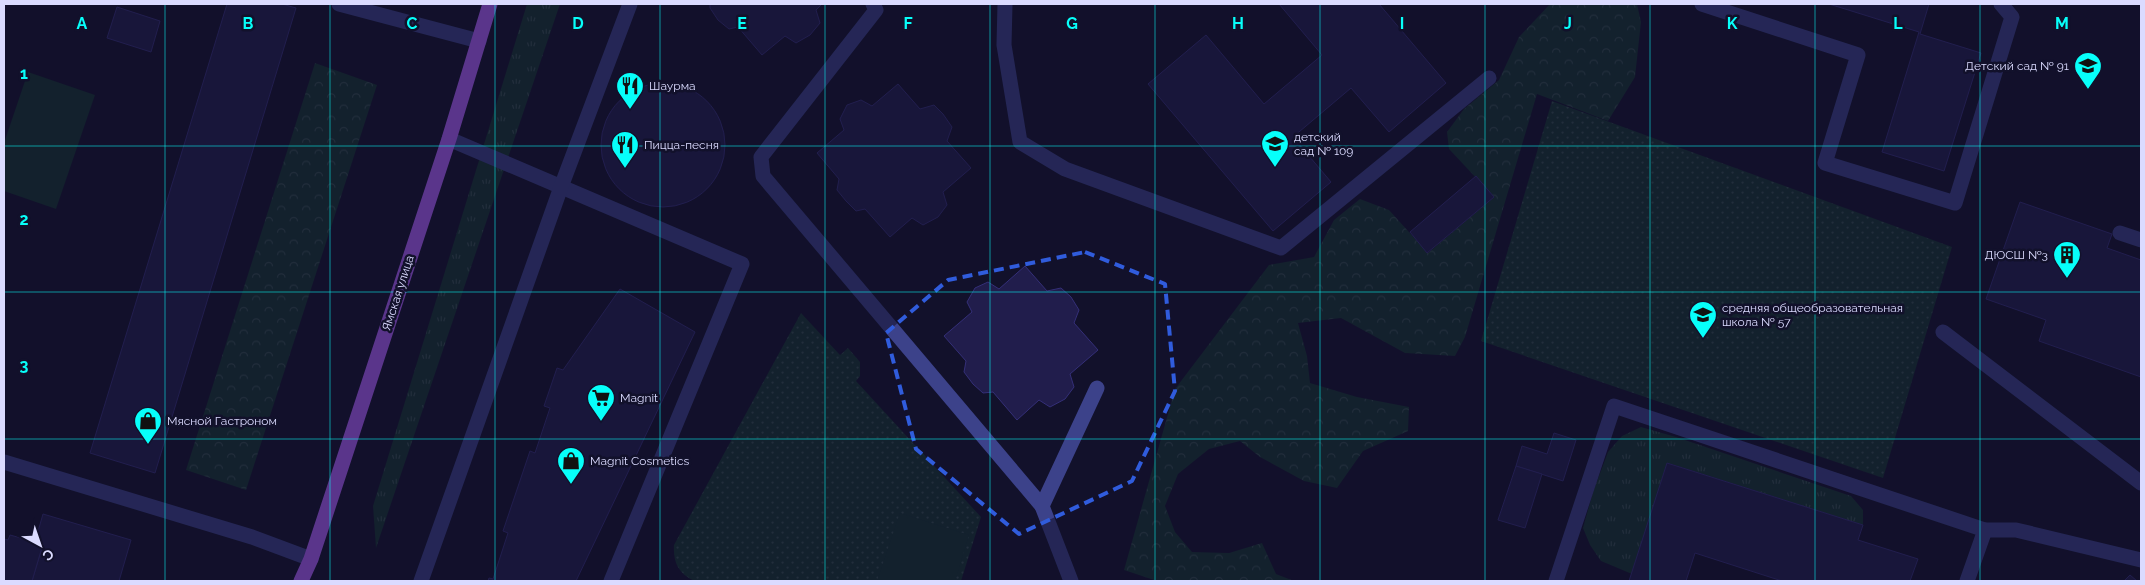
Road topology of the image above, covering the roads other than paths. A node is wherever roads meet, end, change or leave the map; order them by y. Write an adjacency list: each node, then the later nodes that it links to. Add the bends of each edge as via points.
1 (339, 4): 8 (lane)
2 (490, 4): 9 (main road, Ямская улица)
3 (630, 4): 12 (lane)
4 (873, 4): 19 (lane, via 876,10 761,157 763,176)
5 (1005, 4): 10 (lane, via 1004,46 1020,142 1065,169 1281,248)
6 (1702, 4): 7 (lane, via 1858,55 1825,163 1955,203 2012,18)
7 (2001, 4)
8 (362, 7): 9 (lane)
9 (479, 41): 11 (main road, Ямская улица)
10 (1489, 78)
11 (449, 139): 12 (lane); 21 (main road, Ямская улица)
12 (561, 187): 24 (lane); 25 (lane, via 742,264)
13 (2120, 233): 14 (lane)
14 (2141, 240)
15 (1943, 332): 18 (lane)
16 (1097, 388): 19 (lane)
17 (4, 462): 21 (lane, via 252,537)
18 (2141, 483)
19 (1042, 506): 26 (lane)
20 (1985, 530): 22 (lane, via 2016,530); 27 (lane, via 1614,406); 28 (lane)
21 (310, 558): 23 (main road, Ямская улица)
22 (2141, 560)
23 (301, 581)
24 (421, 581)
25 (611, 581)
26 (1071, 581)
27 (1556, 581)
28 (1967, 581)

